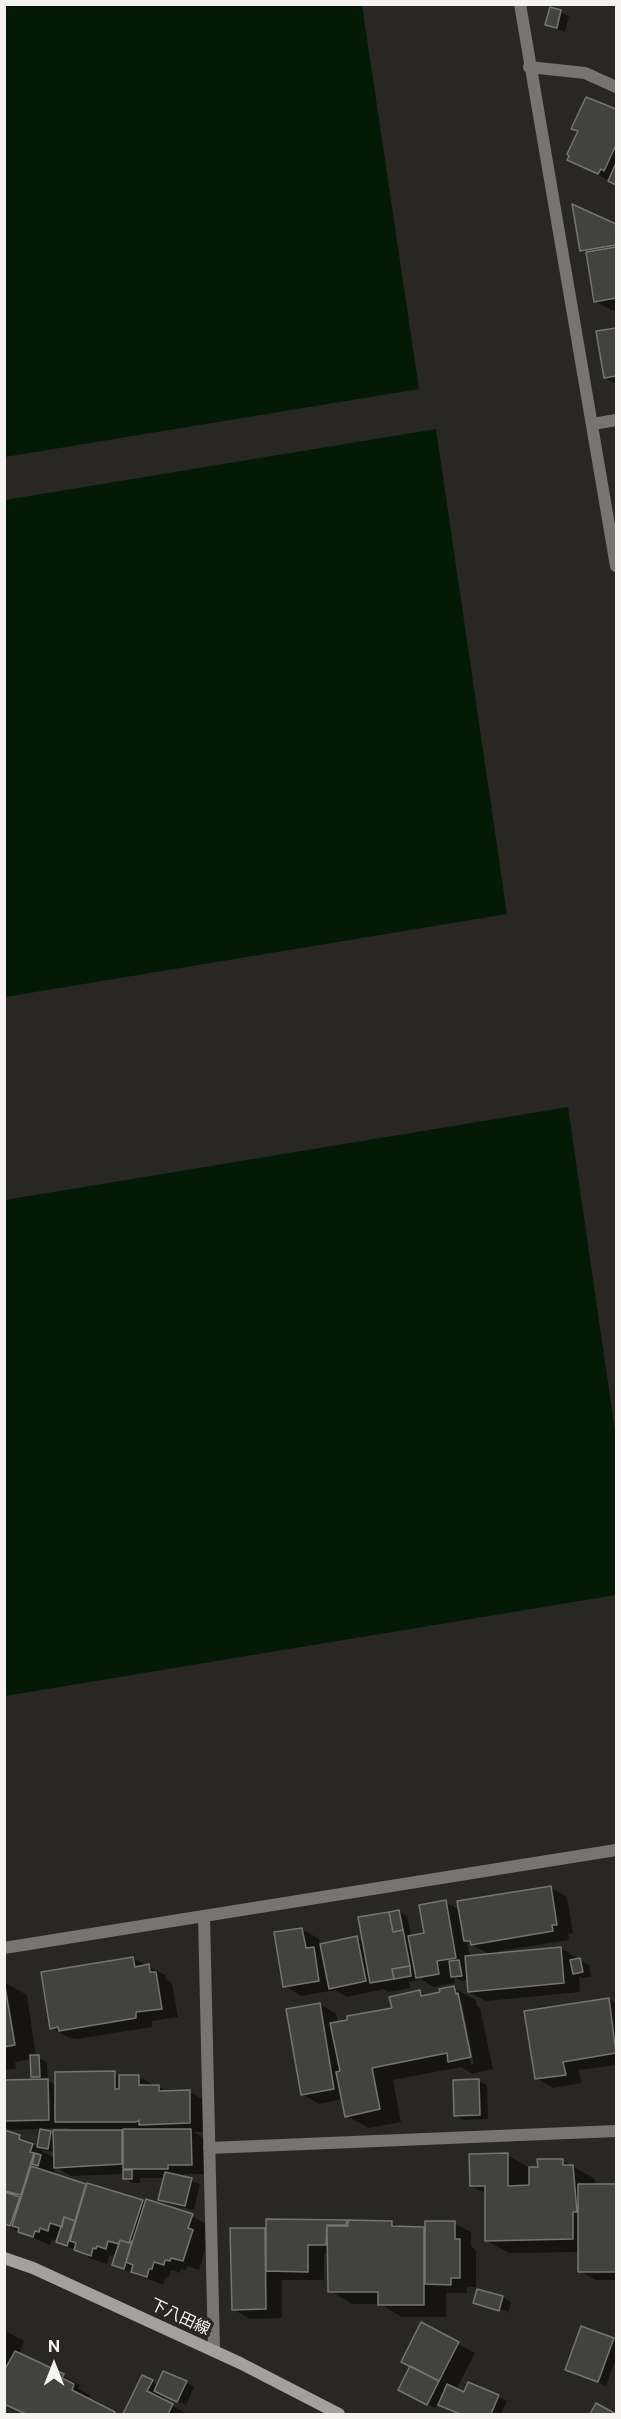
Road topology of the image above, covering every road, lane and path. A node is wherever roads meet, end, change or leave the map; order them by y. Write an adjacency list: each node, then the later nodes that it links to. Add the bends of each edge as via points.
1 (520, 4): 2 (street)
2 (530, 67): 3 (street, via 585,73); 5 (street)
3 (616, 87)
4 (616, 420): 5 (street)
5 (593, 424): 6 (street)
6 (616, 566)
7 (616, 1850): 8 (street)
8 (204, 1916): 9 (street); 11 (street)
9 (4, 1948)
10 (616, 2131): 11 (street)
11 (209, 2148): 13 (street)
12 (4, 2258): 13 (street, 下八田線)
13 (214, 2351): 14 (street, 下八田線)
14 (339, 2415)

